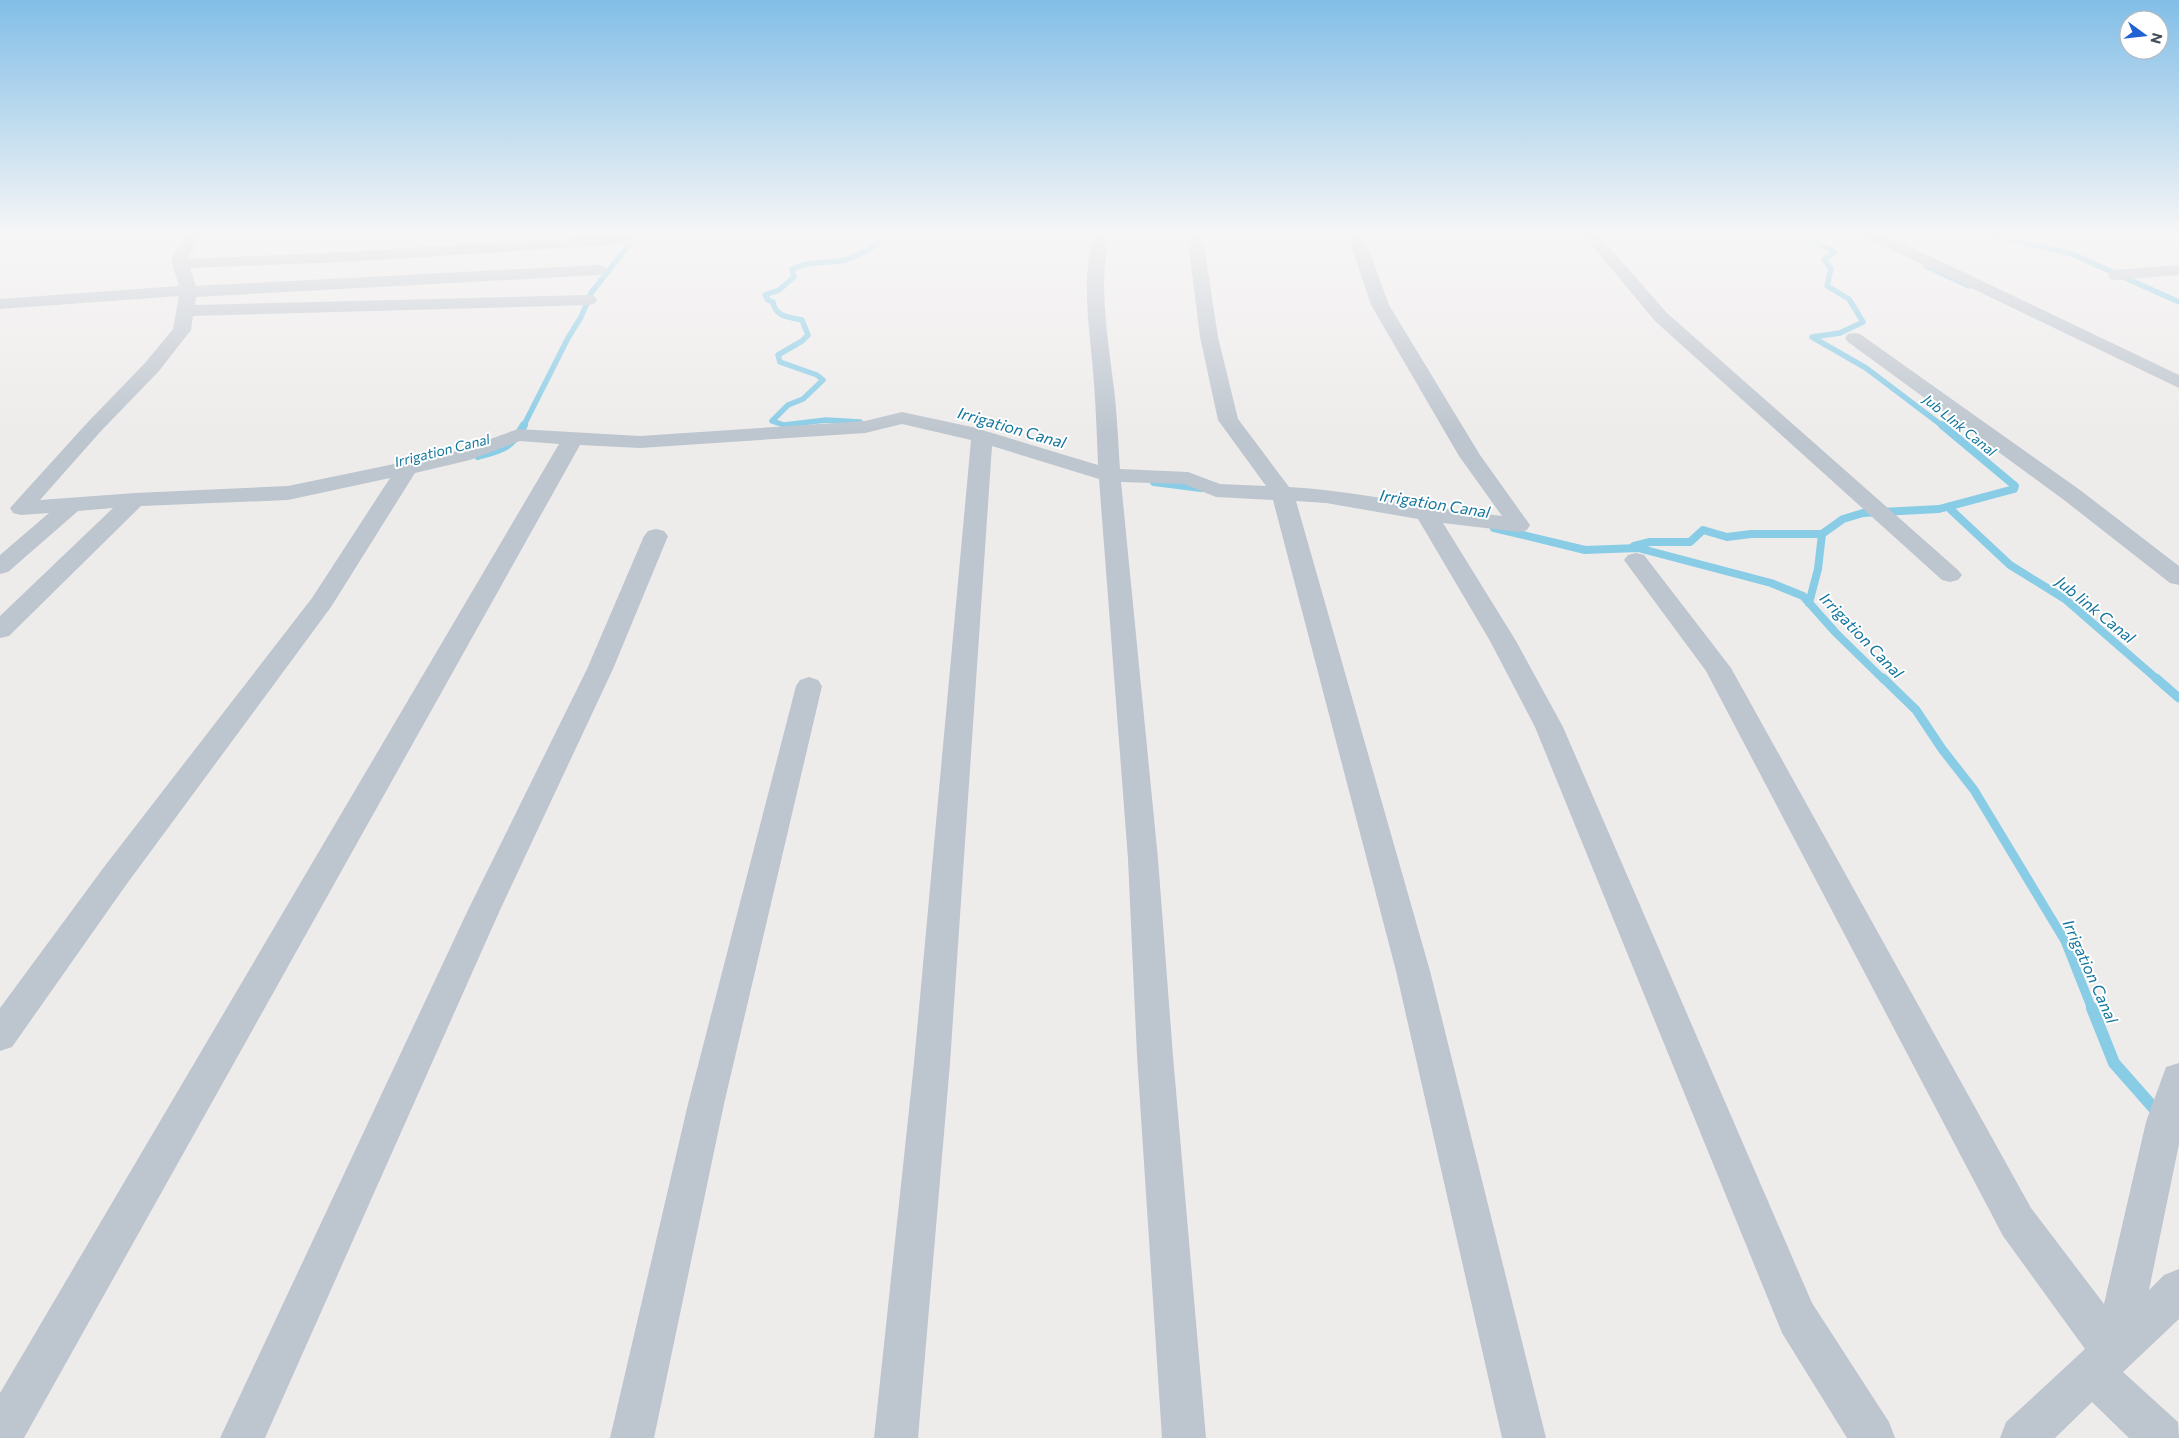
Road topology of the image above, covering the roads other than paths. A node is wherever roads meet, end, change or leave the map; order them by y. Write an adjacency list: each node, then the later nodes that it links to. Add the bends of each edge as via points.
1 (187, 299): 9 (street)
2 (308, 299): 9 (street)
3 (1096, 299): 16 (street)
4 (1204, 299): 17 (street, via 1228,420)
5 (1378, 299): 20 (street, via 1470,456 1519,525)
6 (1646, 299): 24 (street, via 1661,317)
7 (2007, 299): 12 (street)
8 (0, 304): 9 (street)
9 (189, 311): 10 (street, via 583,306); 19 (street, via 152,368 20,508)
10 (356, 323)
11 (1854, 338): 25 (street, via 2072,495)
12 (2179, 382)
13 (982, 436): 14 (street, via 902,418 866,427 640,442); 16 (street); 35 (street, via 918,1233)
14 (573, 438): 15 (street, via 518,435 463,456); 32 (street)
15 (408, 467): 18 (street, via 288,493); 28 (street, via 322,602 115,876)
16 (1110, 475): 17 (street, via 1188,478 1216,490); 36 (street, via 1143,859)
17 (1282, 494): 20 (street, via 1326,496); 37 (street, via 1294,526 1413,970)
18 (135, 500): 19 (street); 26 (street)
19 (72, 505): 23 (street)
20 (1426, 513): 38 (street, via 1503,641 1549,727 1796,1318)
21 (656, 536): 33 (street, via 600,669 484,910)
22 (1636, 560): 31 (street, via 1722,676 2017,1222)
23 (0, 567)
24 (1950, 575)
25 (2179, 578)
26 (0, 630)
27 (809, 686): 34 (street, via 706,1104)
28 (0, 1036)
29 (2179, 1079): 31 (street)
30 (2179, 1290): 31 (street)
31 (2103, 1362): 39 (street); 40 (street)
32 (0, 1436)
33 (242, 1438)
34 (632, 1438)
35 (896, 1438)
36 (1184, 1438)
37 (1524, 1438)
38 (1873, 1438)
39 (2022, 1438)
40 (2162, 1438)

